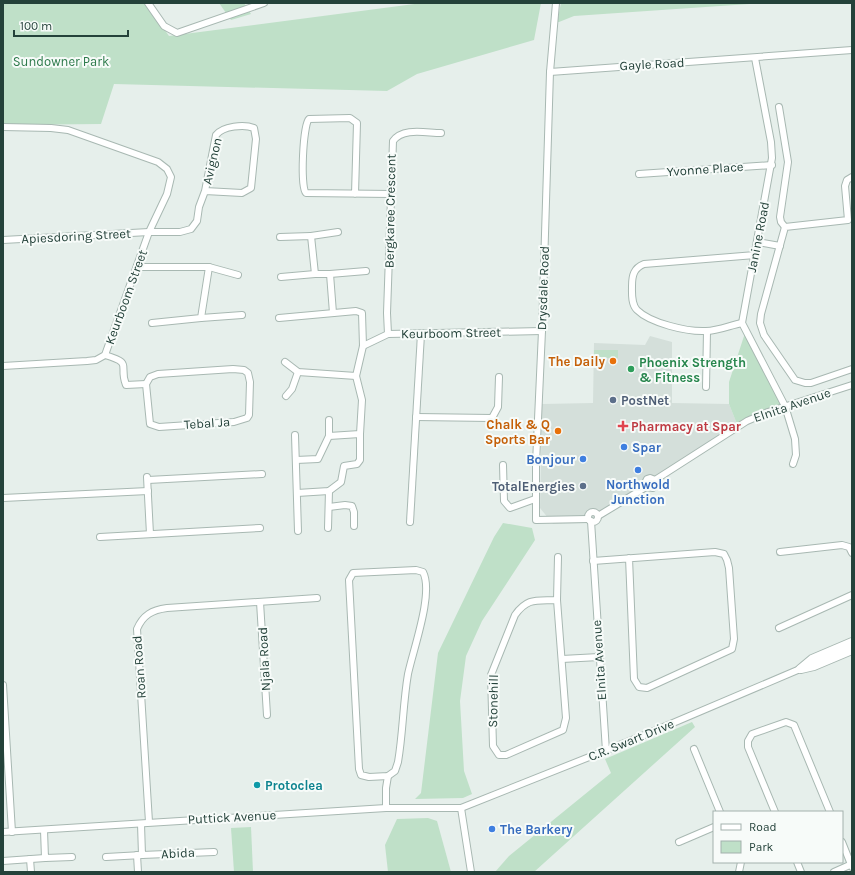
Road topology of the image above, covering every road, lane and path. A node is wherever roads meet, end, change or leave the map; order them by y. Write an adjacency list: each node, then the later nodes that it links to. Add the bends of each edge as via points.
1 (148, 3): 2 (street, via 164,26 177,33)
2 (264, 3)
3 (556, 3): 6 (street, Drysdale Road)
4 (852, 50): 5 (street, Gayle Road)
5 (755, 58): 6 (street, Gayle Road); 10 (street, Janine Road, via 771,142)
6 (550, 72): 38 (street, Drysdale Road)
7 (779, 107): 16 (street, via 788,155 780,217)
8 (3, 127): 17 (street, Keurboom Street, via 68,130 158,162 165,167 171,177 169,186)
9 (441, 133): 15 (street, Bergkaree Crescent, via 408,132 397,135 391,146)
10 (772, 165): 11 (street, Yvonne Place); 22 (street, Janine Road)
11 (639, 174)
12 (852, 177): 16 (street, via 847,180 846,186 848,220)
13 (205, 192): 13 (street, Avignon, via 242,193 251,188 256,139 254,128 225,128 219,131 215,138); 17 (street, Avignon, via 194,227 180,232)
14 (355, 194): 14 (street, via 357,123 350,118 309,119 305,132 304,192 314,195); 15 (street)
15 (391, 194): 40 (street, Bergkaree Crescent)
16 (785, 227): 23 (street)
17 (149, 232): 21 (street, Apiesdoring Street); 25 (street, Keurboom Street)
18 (338, 232): 19 (street)
19 (311, 236): 20 (street); 28 (street)
20 (280, 237)
21 (3, 240)
22 (758, 242): 23 (street); 24 (street, Janine Road)
23 (780, 246): 46 (street, via 761,314 760,323 764,335 792,376 800,382 811,383)
24 (755, 255): 37 (street, Janine Road); 39 (street, via 644,264 634,272 632,300 636,310 671,326)
25 (136, 267): 26 (street); 43 (street, Keurboom Street)
26 (209, 267): 30 (street); 34 (street)
27 (366, 271): 29 (street)
28 (315, 274): 29 (street); 31 (street)
29 (330, 274): 32 (street)
30 (238, 275)
31 (281, 277)
32 (334, 313): 35 (street); 42 (street, via 362,312)
33 (242, 315): 34 (street)
34 (201, 318): 36 (street)
35 (279, 318)
36 (152, 323)
37 (742, 323): 39 (street); 54 (street)
38 (542, 331): 41 (street, Keurboom Street); 68 (street, Drysdale Road)
39 (707, 331): 52 (street)
40 (388, 334): 41 (street, Keurboom Street); 42 (street, Keurboom Street)
41 (421, 334): 55 (street)
42 (363, 346): 48 (street)
43 (105, 355): 45 (street, Keurboom Street, via 87,361); 50 (street, via 124,364 126,384)
44 (284, 362): 47 (street)
45 (3, 366)
46 (852, 369)
47 (298, 372): 48 (street); 53 (street, via 292,389)
48 (356, 376): 57 (street, via 362,400)
49 (499, 377): 55 (street, via 498,407 492,418)
50 (146, 384): 50 (street, Tebal Ja, via 150,377 158,374 242,369 249,376 249,415 242,421 152,426 148,419)
51 (852, 385): 54 (street, Elnita Avenue)
52 (706, 387)
53 (286, 396)
54 (785, 406): 61 (street, via 795,440); 70 (street, Elnita Avenue, via 738,425 655,480 653,488 646,487 598,516 596,521)
55 (416, 417): 71 (street)
56 (329, 420): 59 (street)
57 (360, 434): 59 (street); 65 (street, via 359,462 344,466 341,482)
58 (295, 435): 60 (street)
59 (329, 436): 60 (street, via 318,459)
60 (296, 460): 66 (street)
61 (793, 464)
62 (503, 465): 68 (street, via 506,505 510,508)
63 (262, 474): 64 (street, via 148,479)
64 (148, 491): 67 (street); 76 (street)
65 (329, 491): 66 (street); 69 (street)
66 (296, 493): 75 (street)
67 (3, 498)
68 (535, 499): 70 (street, Drysdale Road, via 536,520)
69 (329, 507): 72 (street, via 352,506); 74 (street)
70 (590, 520): 82 (street, Elnita Avenue)
71 (410, 522)
72 (354, 526)
73 (260, 528): 76 (street)
74 (328, 528)
75 (298, 531)
76 (150, 534): 77 (street)
77 (100, 537)
78 (780, 552): 79 (street, via 842,545 850,547)
79 (852, 553)
80 (558, 557): 85 (street)
81 (628, 558): 81 (street, via 715,552 724,554 729,568 734,640 732,649 647,688 639,687 634,679); 82 (street)
82 (593, 561): 90 (street, Elnita Avenue)
83 (852, 595): 87 (street)
84 (317, 598): 86 (street, Roan Road)
85 (557, 600): 91 (street, Stonehill); 91 (street, Stonehill, via 528,601 520,608 494,665 490,686 493,746 499,755 506,755 563,730 566,718)
86 (260, 602): 94 (street, Njala Road); 103 (street, Roan Road, via 167,608 150,612 140,622 137,629)
87 (779, 628)
88 (852, 642): 92 (street, C.R. Swart Drive, via 812,660)
89 (852, 650): 92 (street, C.R. Swart Drive)
90 (599, 657): 91 (street); 96 (street, Elnita Avenue)
91 (562, 659)
92 (800, 669): 96 (street, C.R. Swart Drive)
93 (3, 685): 108 (street)
94 (267, 715)
95 (694, 749): 100 (street)
96 (606, 751): 99 (street, C.R. Swart Drive)
97 (388, 776): 97 (street, via 398,762 408,674 425,604 425,576 423,572 416,570 353,573 348,583 359,769 365,776); 98 (street)
98 (386, 808): 99 (street, Puttick Avenue); 103 (street, Puttick Avenue)
99 (461, 808): 119 (street)
100 (720, 811)
101 (775, 811): 102 (street, via 751,755 748,741 752,734 786,722 794,725)
102 (830, 811)
103 (149, 822): 104 (street, Puttick Avenue)
104 (141, 824): 106 (street, Puttick Avenue); 112 (street, Abida)
105 (713, 827): 109 (street)
106 (44, 830): 108 (street, Puttick Avenue); 115 (street)
107 (3, 832): 108 (street, Puttick Avenue)
108 (12, 832)
109 (679, 842)
110 (843, 844): 118 (street)
111 (214, 852): 112 (street, Abida)
112 (140, 855): 113 (street, Abida); 121 (street, Abida)
113 (106, 856)
114 (72, 857): 115 (street)
115 (45, 858): 116 (street)
116 (30, 859): 117 (street); 120 (street)
117 (3, 861)
118 (852, 865): 123 (street)
119 (471, 869): 122 (street)
120 (31, 872)
121 (138, 872)
122 (475, 872)
123 (834, 872)

